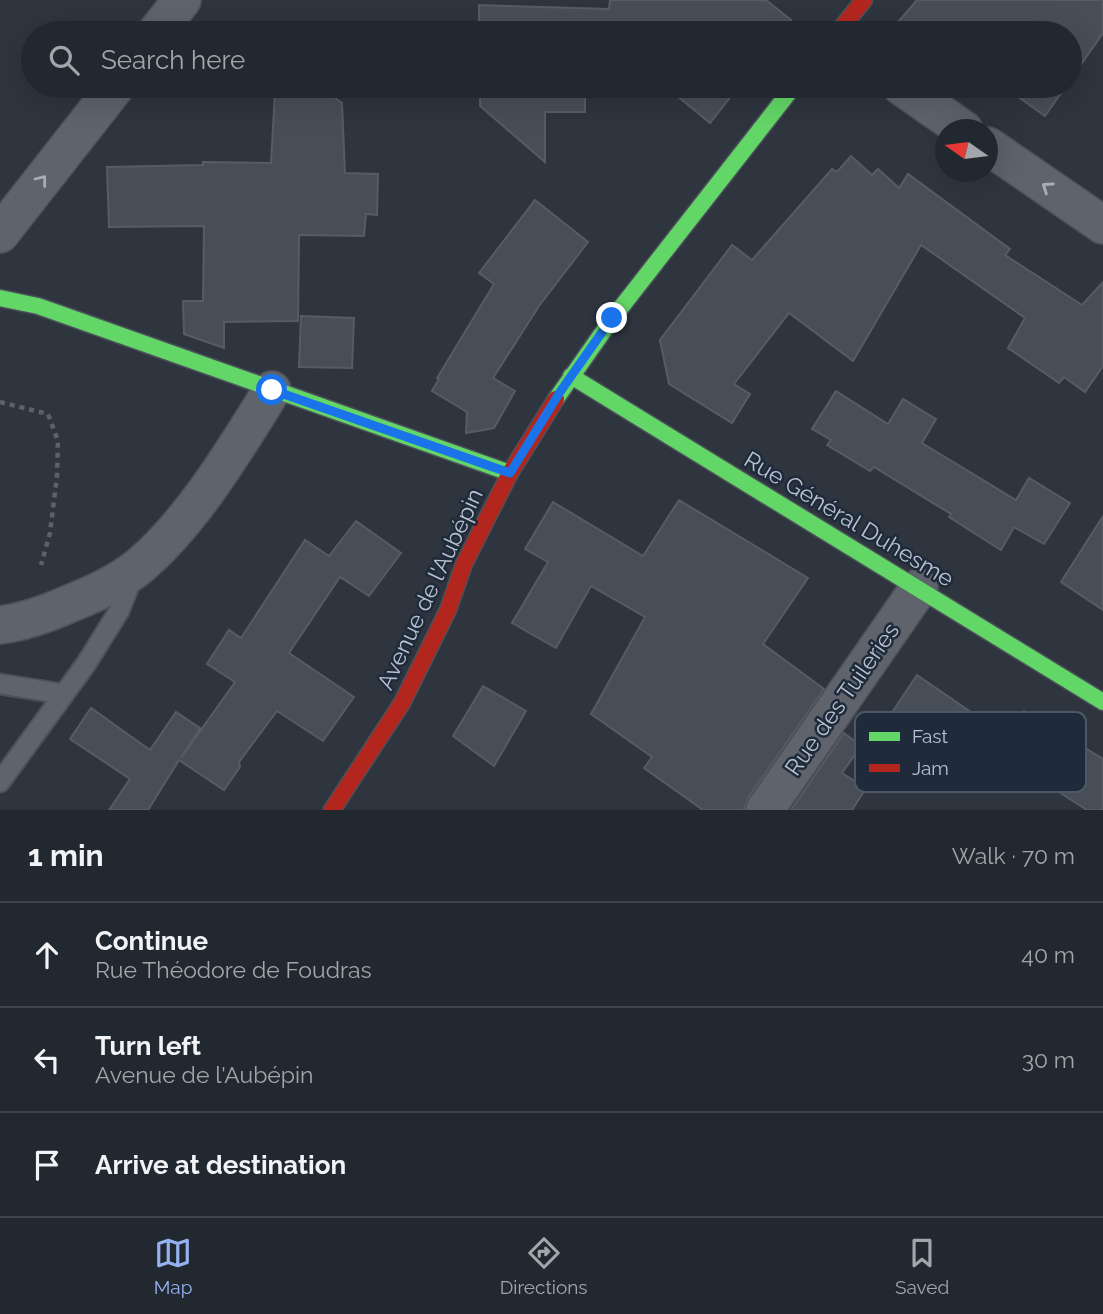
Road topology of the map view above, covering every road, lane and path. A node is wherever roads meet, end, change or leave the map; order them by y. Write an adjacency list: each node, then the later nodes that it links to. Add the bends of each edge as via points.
1 (182, 0): 3 (street)
2 (864, 0): 4 (street)
3 (165, 21)
4 (847, 21)
5 (107, 98): 11 (street, one-way to 5)
6 (785, 98): 13 (street, Avenue de l'Aubépin)
7 (918, 98): 8 (street)
8 (948, 119)
9 (998, 153): 10 (street, one-way to 9)
10 (1103, 225)
11 (0, 234)
12 (0, 298): 14 (street, via 38,306)
13 (571, 376): 16 (street, Avenue de l'Aubépin); 19 (street, Rue Général Duhesme)
14 (272, 390): 16 (street); 18 (street, via 183,521)
15 (0, 402): 17 (path, via 48,414 58,442 50,533)
16 (510, 473): 25 (street, Avenue de l'Aubépin, via 402,703)
17 (41, 565)
18 (136, 568): 20 (street, via 96,593 58,609); 22 (lane, via 119,611)
19 (919, 588): 23 (street, Rue Général Duhesme); 26 (street, Rue des Tuileries)
20 (0, 625)
21 (0, 684): 22 (lane)
22 (63, 694): 24 (lane)
23 (1103, 702)
24 (0, 782)
25 (332, 810)
26 (765, 810)

